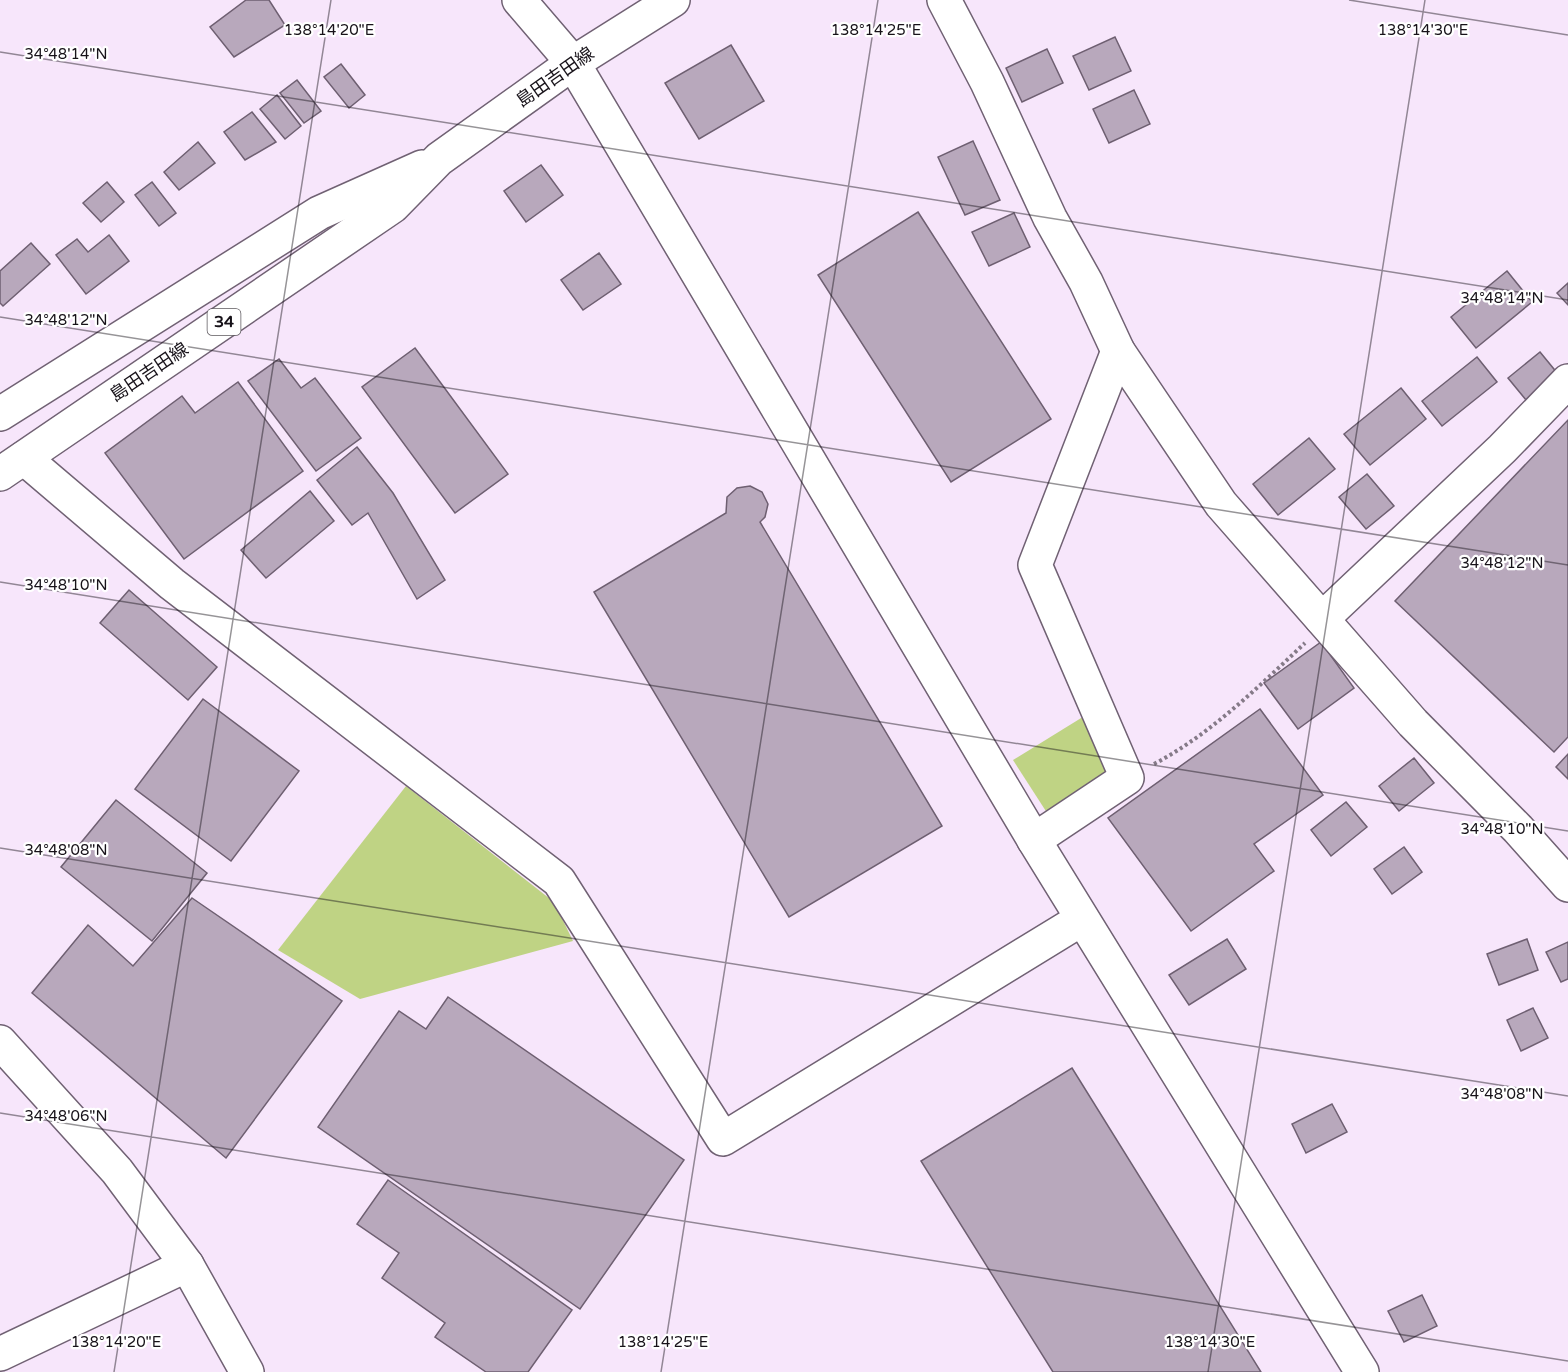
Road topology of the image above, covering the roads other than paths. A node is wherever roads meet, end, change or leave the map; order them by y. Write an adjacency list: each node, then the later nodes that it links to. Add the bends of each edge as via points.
1 (519, 0): 4 (street)
2 (673, 0): 4 (street, 島田吉田線 / 34)
3 (944, 0): 6 (street)
4 (573, 63): 5 (street, 島田吉田線 / 34); 11 (street)
5 (439, 159): 8 (street, 島田吉田線 / 34, via 319,213); 9 (street, 島田吉田線 / 34, via 393,206)
6 (1118, 351): 10 (street, via 1221,504); 11 (street, via 1035,565 1127,778)
7 (1568, 381): 10 (street)
8 (0, 414)
9 (12, 466): 13 (street, via 559,881 723,1139)
10 (1324, 621): 12 (street, via 1413,723)
11 (1034, 840): 13 (street)
12 (1568, 885)
13 (1082, 919): 20 (street)
14 (2, 1050): 15 (street, via 117,1172)
15 (187, 1265): 16 (street); 19 (street)
16 (0, 1354)
17 (0, 1362): 18 (street)
18 (4, 1372)
19 (247, 1372)
20 (1362, 1372)

